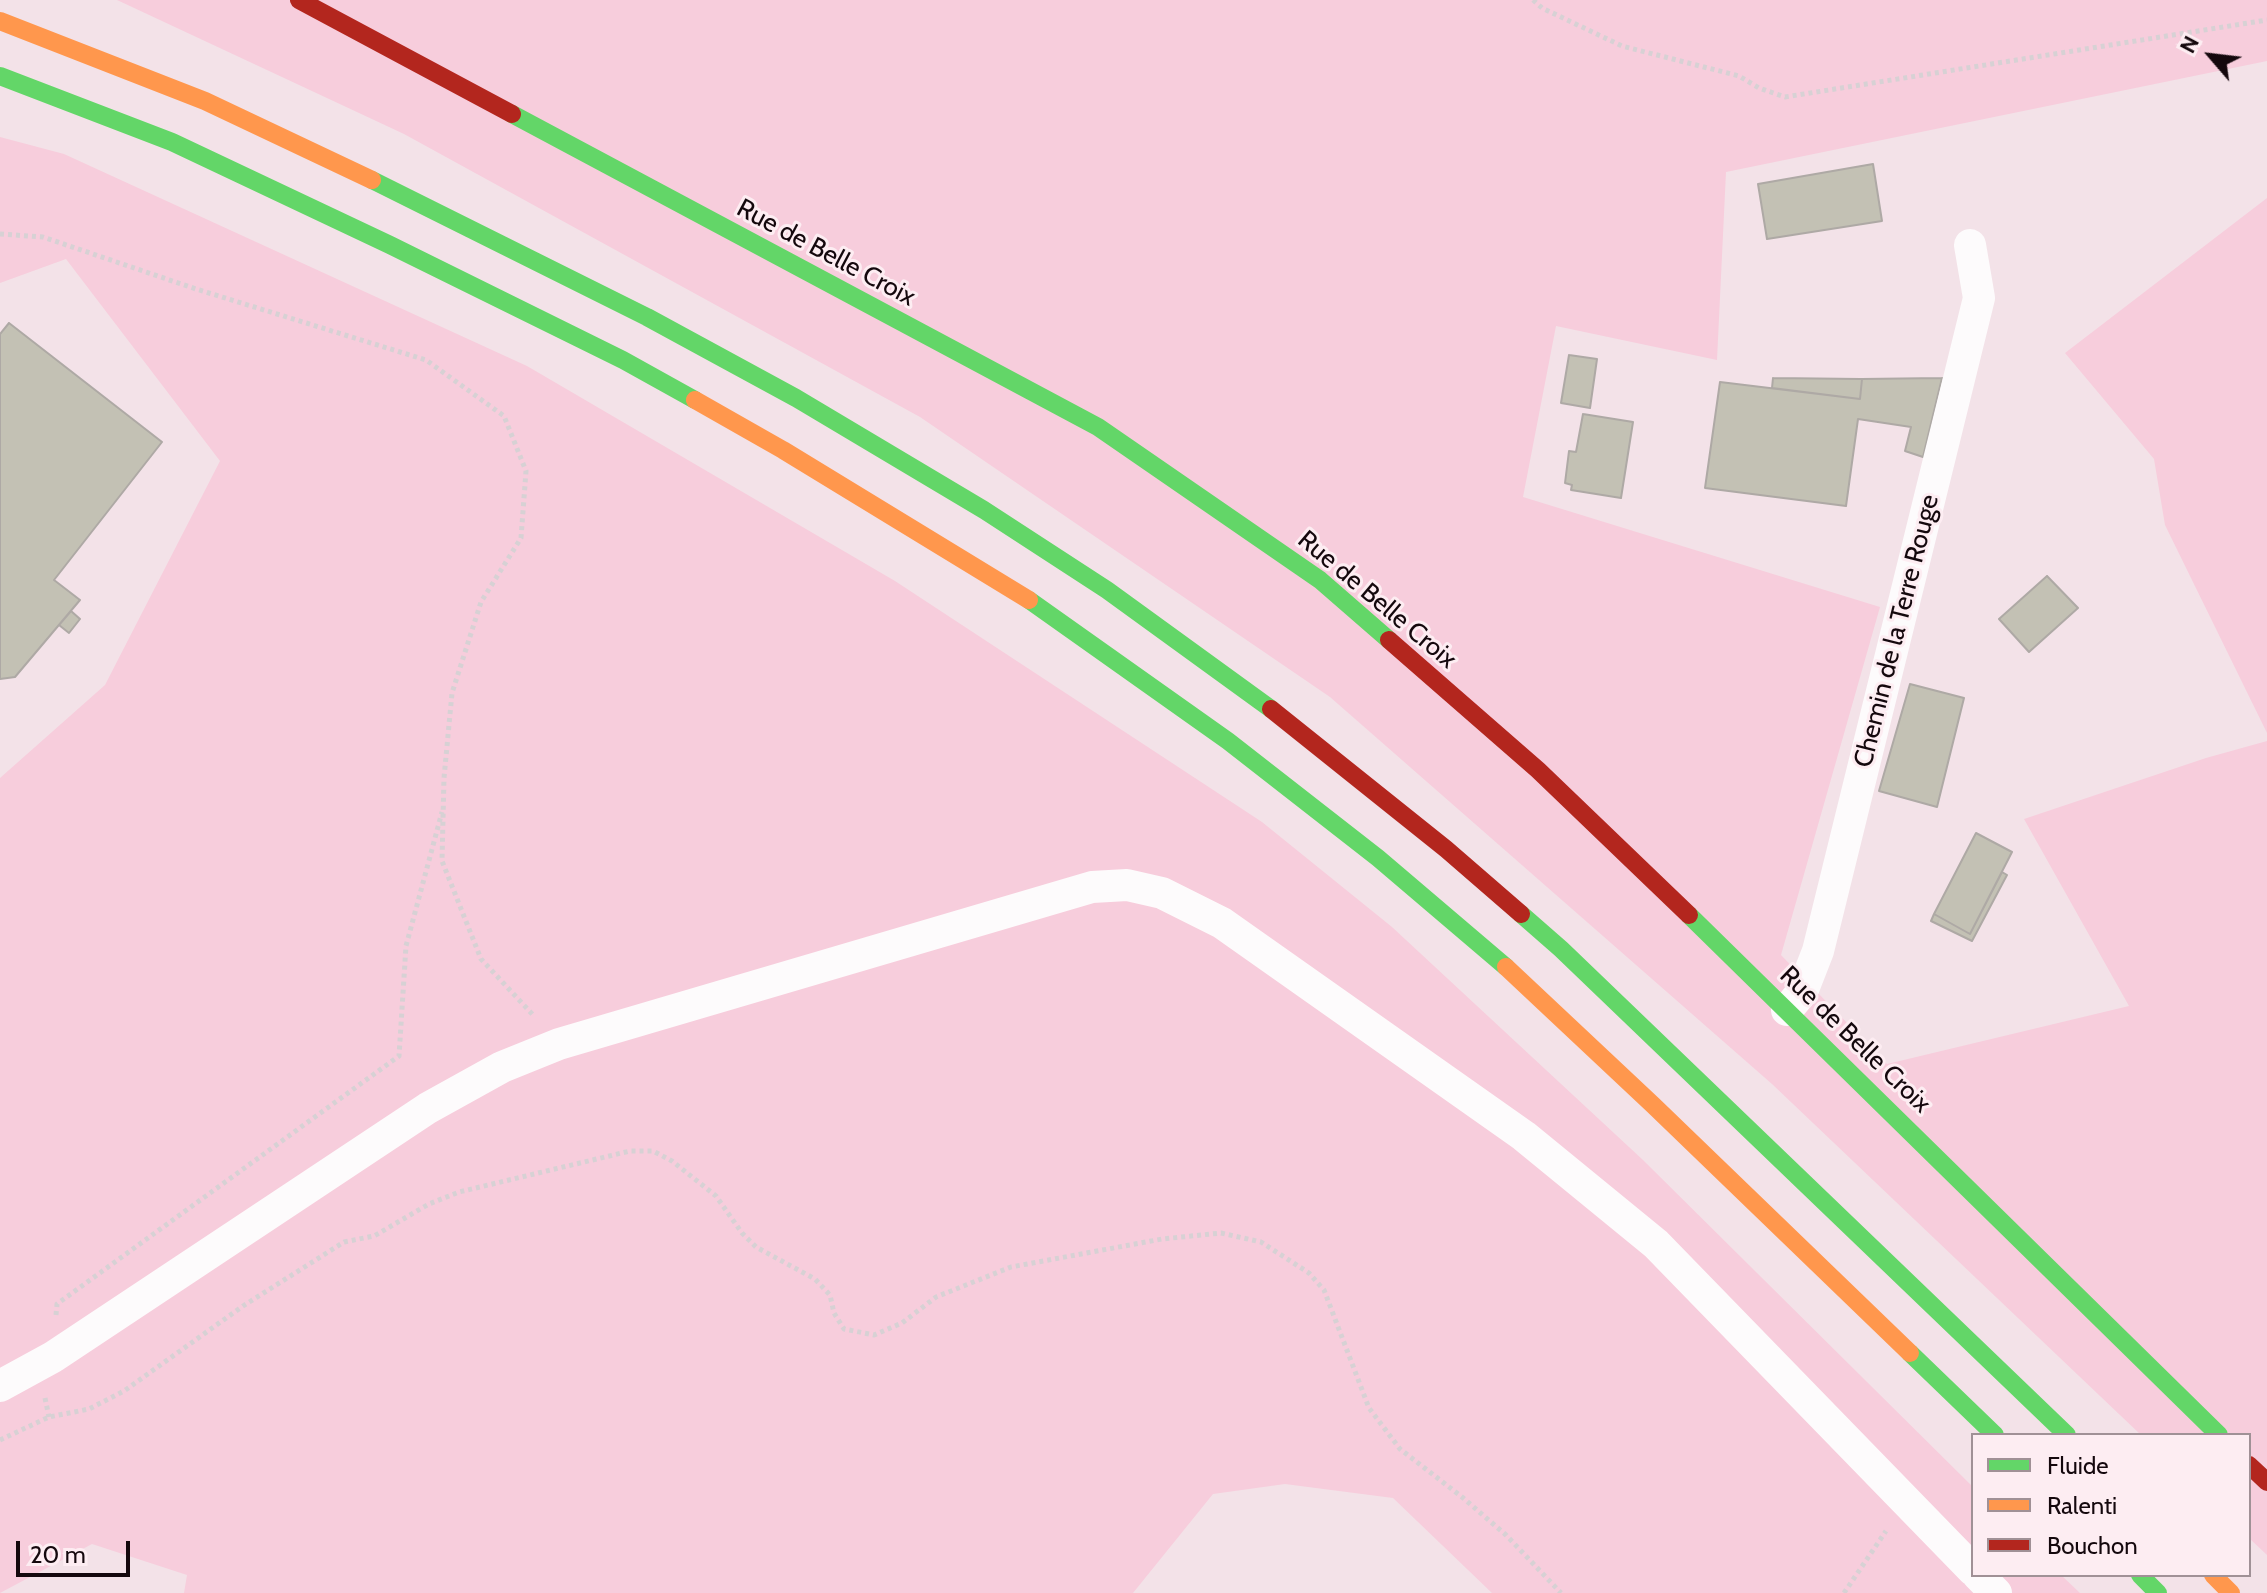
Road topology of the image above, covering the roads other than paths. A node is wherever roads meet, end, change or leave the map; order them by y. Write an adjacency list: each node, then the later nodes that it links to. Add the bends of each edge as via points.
1 (299, 0): 5 (main road, Rue de Belle Croix, via 1098,427 1320,580 1538,770)
2 (0, 21): 8 (main road, via 205,101 647,317 796,398 1107,590 1259,699 1561,949)
3 (0, 76): 7 (main road, via 172,142 623,360 1017,592 1228,741 1500,962)
4 (1970, 245): 5 (street, Chemin de la Terre Rouge, via 1979,298 1818,951 1802,992)
5 (1787, 1010): 9 (main road, Rue de Belle Croix)
6 (0, 1386): 12 (street, via 53,1357 428,1108 502,1067 559,1044 1092,887 1127,885 1162,893 1222,923 1524,1136 1656,1244)
7 (1993, 1433)
8 (2065, 1433)
9 (2217, 1433)
10 (2251, 1467): 11 (main road)
11 (2267, 1482)
12 (1971, 1568)
13 (1980, 1577): 16 (street)
14 (2142, 1577): 17 (main road)
15 (2215, 1577): 18 (main road)
16 (1996, 1593)
17 (2158, 1593)
18 (2231, 1593)

